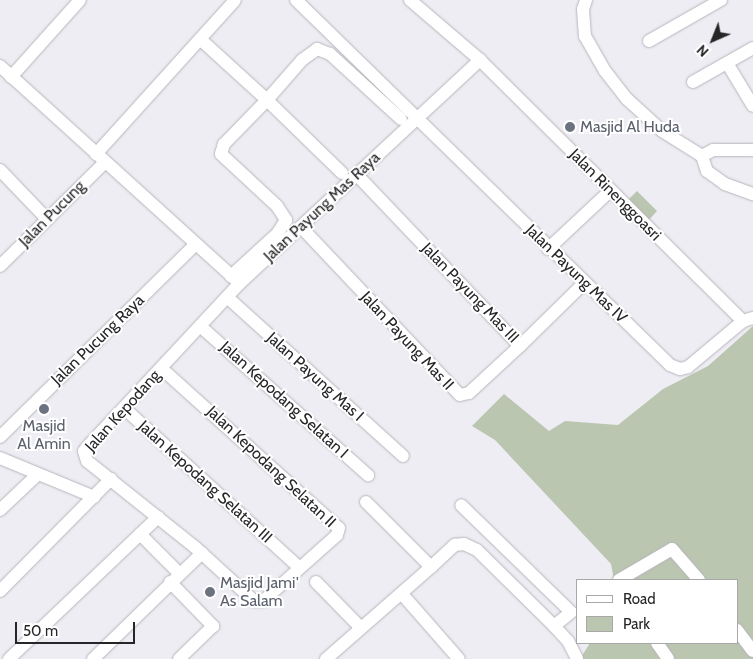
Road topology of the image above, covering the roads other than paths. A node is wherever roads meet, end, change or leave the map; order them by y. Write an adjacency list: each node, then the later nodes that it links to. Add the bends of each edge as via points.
1 (80, 0): 13 (street)
2 (235, 0): 7 (street)
3 (296, 0): 17 (street)
4 (410, 0): 10 (street, Jalan Rinenggoasri)
5 (586, 0): 20 (street, via 583,9 585,36 604,71 627,99 662,131)
6 (721, 0): 8 (street)
7 (200, 39): 15 (street); 21 (street)
8 (649, 41)
9 (753, 48): 11 (street)
10 (480, 60): 17 (street); 25 (street, Jalan Rinenggoasri)
11 (727, 63): 14 (street); 16 (street)
12 (0, 66): 13 (street)
13 (11, 77): 21 (street)
14 (693, 82)
15 (267, 100): 18 (street, via 302,60 310,53 323,50); 23 (street); 32 (street, via 224,144 220,154 277,206 284,215 285,225)
16 (753, 106)
17 (419, 118): 24 (street, Jalan Payung Mas Raya); 30 (street, Jalan Payung Mas IV)
18 (401, 119)
19 (753, 150): 20 (street, via 713,150)
20 (702, 156): 26 (street, via 707,171 725,184)
21 (100, 158): 27 (street, Jalan Pucung); 29 (street)
22 (0, 170): 27 (street)
23 (342, 173)
24 (357, 175): 28 (street, Jalan Payung Mas Raya); 37 (street, Jalan Payung Mas III)
25 (610, 191): 30 (street); 35 (street, Jalan Rinenggoasri)
26 (753, 194)
27 (47, 219): 31 (street, Jalan Pucung)
28 (301, 227): 32 (street, Jalan Payung Mas Raya); 37 (street, Jalan Payung Mas II, via 460,396 469,393)
29 (196, 244): 32 (street); 40 (street, Jalan Pucung Raya)
30 (548, 249): 33 (street, Jalan Payung Mas IV)
31 (0, 266)
32 (235, 280): 34 (street, Jalan Payung Mas Raya)
33 (584, 282): 35 (street, Jalan Payung Mas IV, via 670,365 680,369 688,367); 37 (street, Jalan Payung Mas III)
34 (226, 297): 36 (street, Jalan Kepodang); 41 (street, Jalan Payung Mas I)
35 (748, 320)
36 (200, 326): 38 (street, Jalan Kepodang); 43 (street, Jalan Kepodang Selatan I)
37 (520, 346)
38 (161, 368): 39 (street, Jalan Kepodang); 53 (street, Jalan Kepodang Selatan II, via 339,528 339,532)
39 (124, 408): 45 (street, Jalan Kepodang, via 84,452 87,461); 53 (street, Jalan Kepodang Selatan III)
40 (0, 437)
41 (403, 456)
42 (0, 458): 44 (street)
43 (368, 475)
44 (36, 476): 46 (street); 49 (street)
45 (111, 479): 46 (street); 50 (street, Jalan Kepodang)
46 (94, 497): 59 (street)
47 (366, 502): 54 (street)
48 (461, 505): 61 (street)
49 (0, 510)
50 (158, 517): 51 (street); 52 (street, Jalan Kepodang)
51 (140, 534): 55 (street); 68 (street)
52 (202, 553): 53 (street, Jalan Kepodang, via 259,602); 55 (street)
53 (299, 567)
54 (431, 567): 60 (street); 62 (street, via 455,545 471,546)
55 (174, 577): 69 (street); 70 (street, via 212,626)
56 (621, 579): 57 (street, via 672,549)
57 (698, 579)
58 (316, 582): 63 (street)
59 (0, 591)
60 (402, 594): 63 (street); 71 (street)
61 (574, 610): 62 (street)
62 (554, 626): 72 (street, via 568,641)
63 (360, 627): 67 (street)
64 (738, 631): 66 (street)
65 (658, 644): 73 (street)
66 (753, 651)
67 (330, 658)
68 (9, 659)
69 (93, 659)
70 (179, 659)
71 (459, 659)
72 (577, 659)
73 (668, 659)

